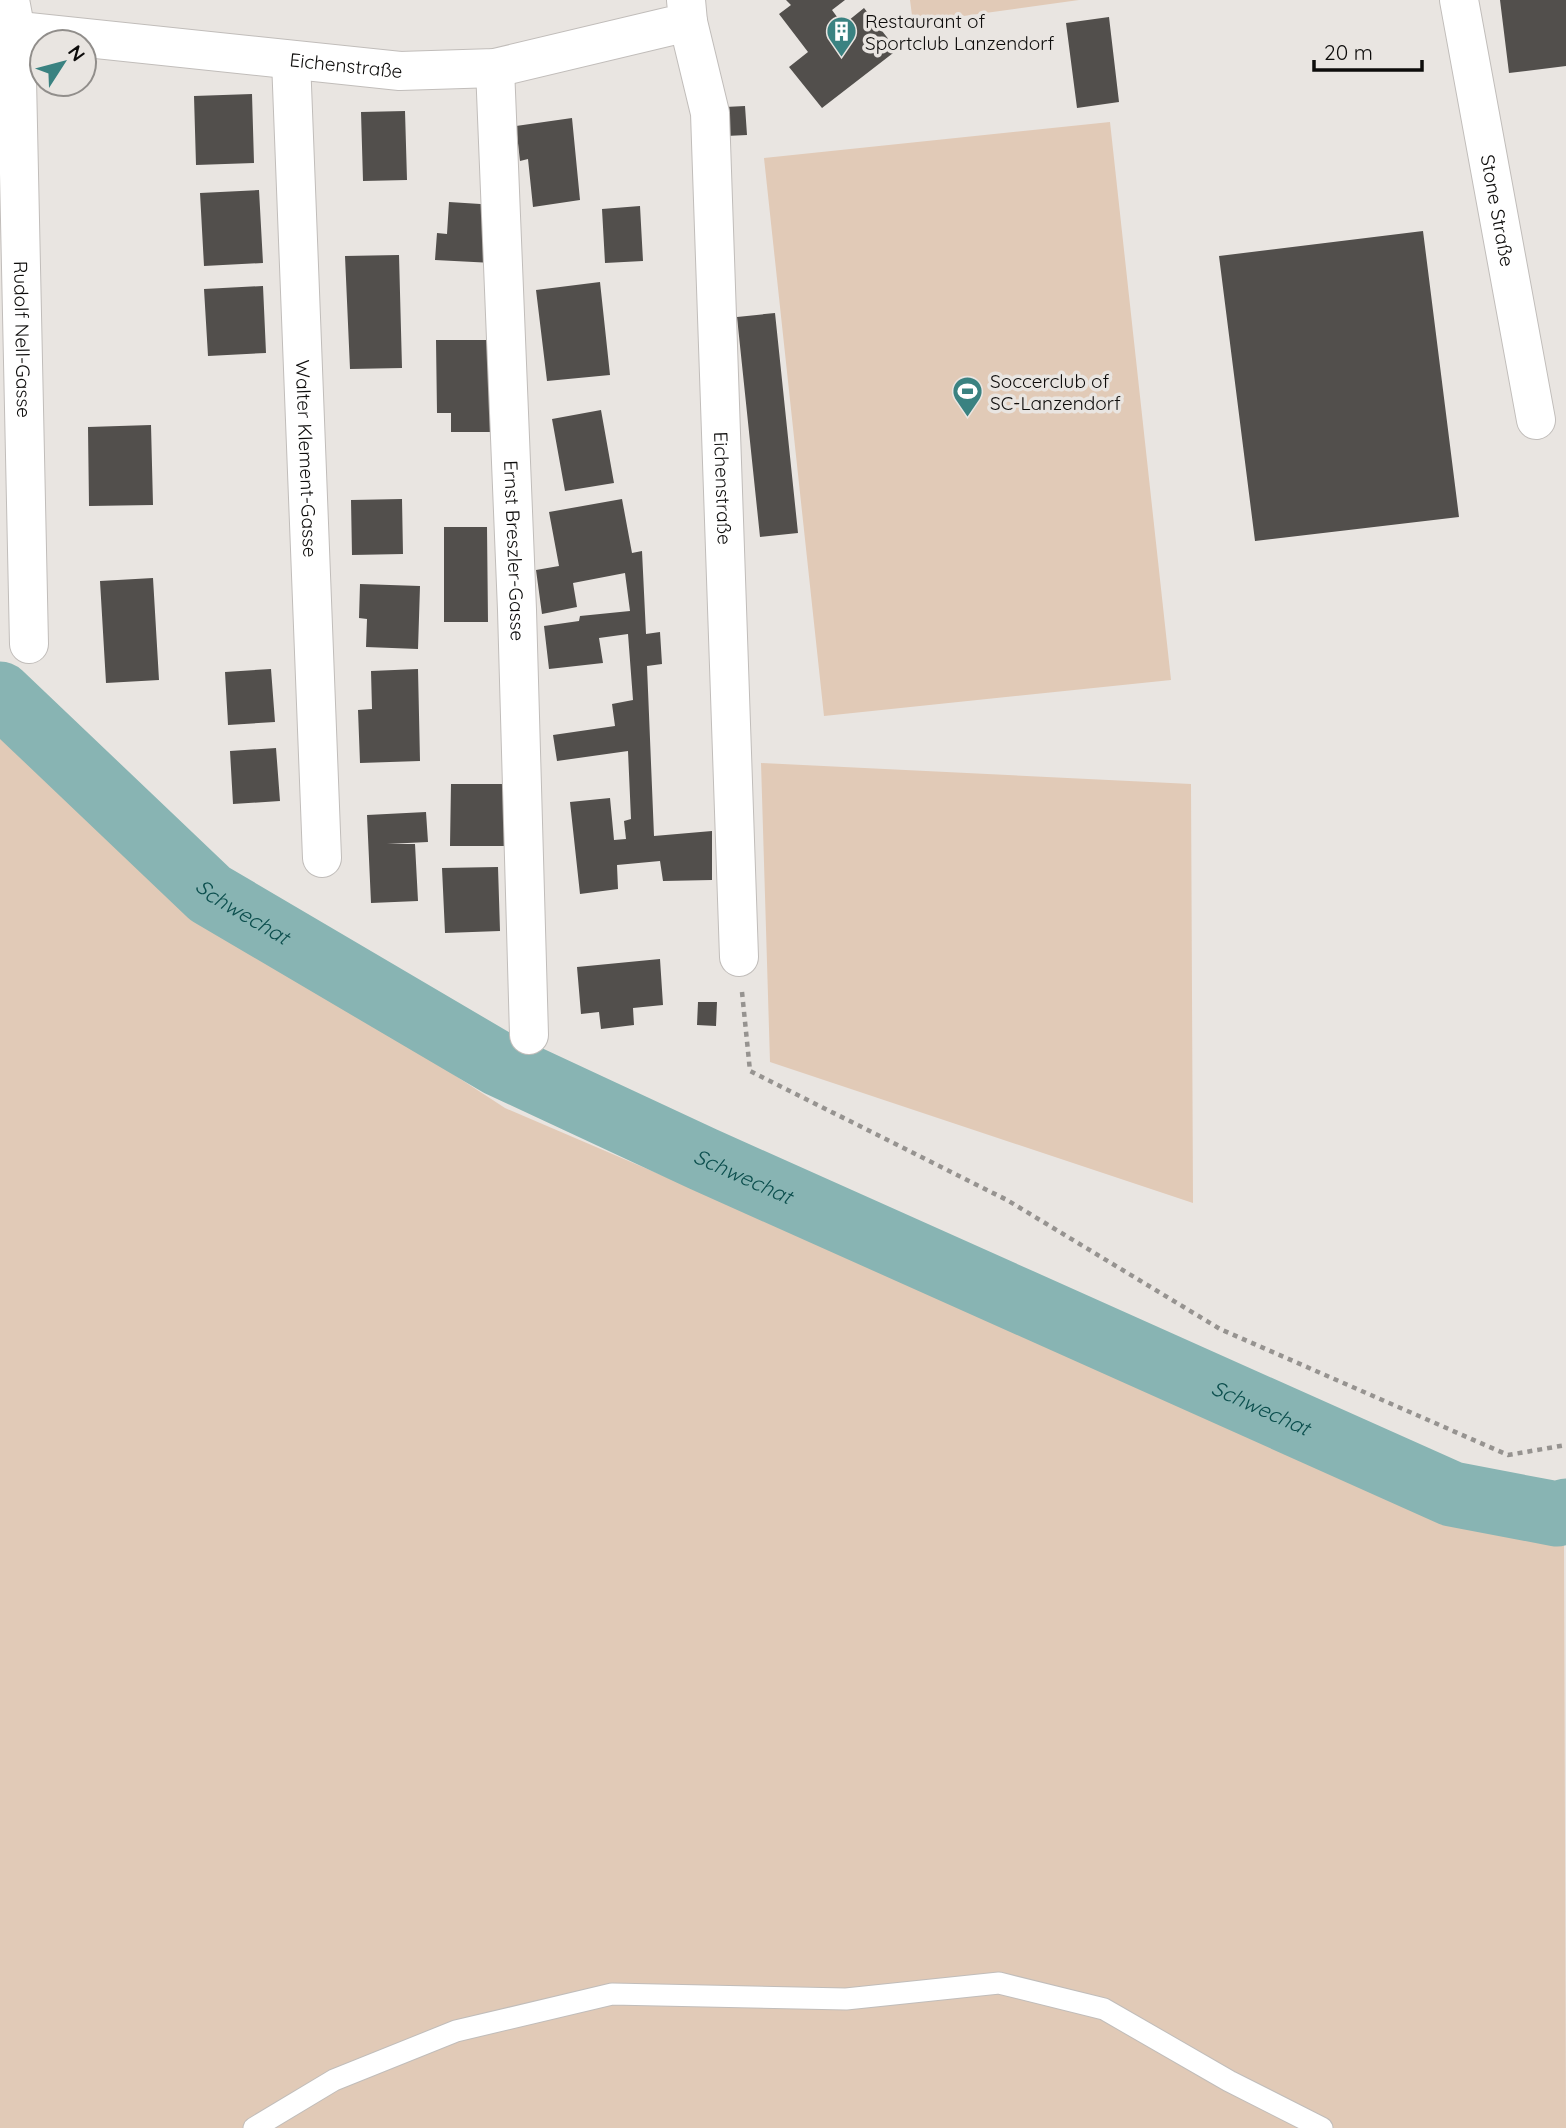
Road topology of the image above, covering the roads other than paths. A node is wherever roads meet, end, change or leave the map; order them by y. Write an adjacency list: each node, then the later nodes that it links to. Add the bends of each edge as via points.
1 (1459, 0): 6 (street, Stone Straße)
2 (687, 11): 5 (street, Eichenstraße); 9 (street, Eichenstraße, via 710,113)
3 (8, 20): 4 (street, Eichenstraße); 7 (street, Rudolf Nell-Gasse)
4 (291, 60): 5 (street, Eichenstraße, via 400,71); 8 (street, Walter Klement-Gasse)
5 (495, 68): 10 (street, Ernst Breszler-Gasse)
6 (1536, 420)
7 (29, 645)
8 (322, 858)
9 (739, 957)
10 (529, 1035)
11 (254, 2128): 12 (lane, via 334,2080 456,2031 612,1994 846,1999 999,1983 1104,2009)
12 (1322, 2128)

